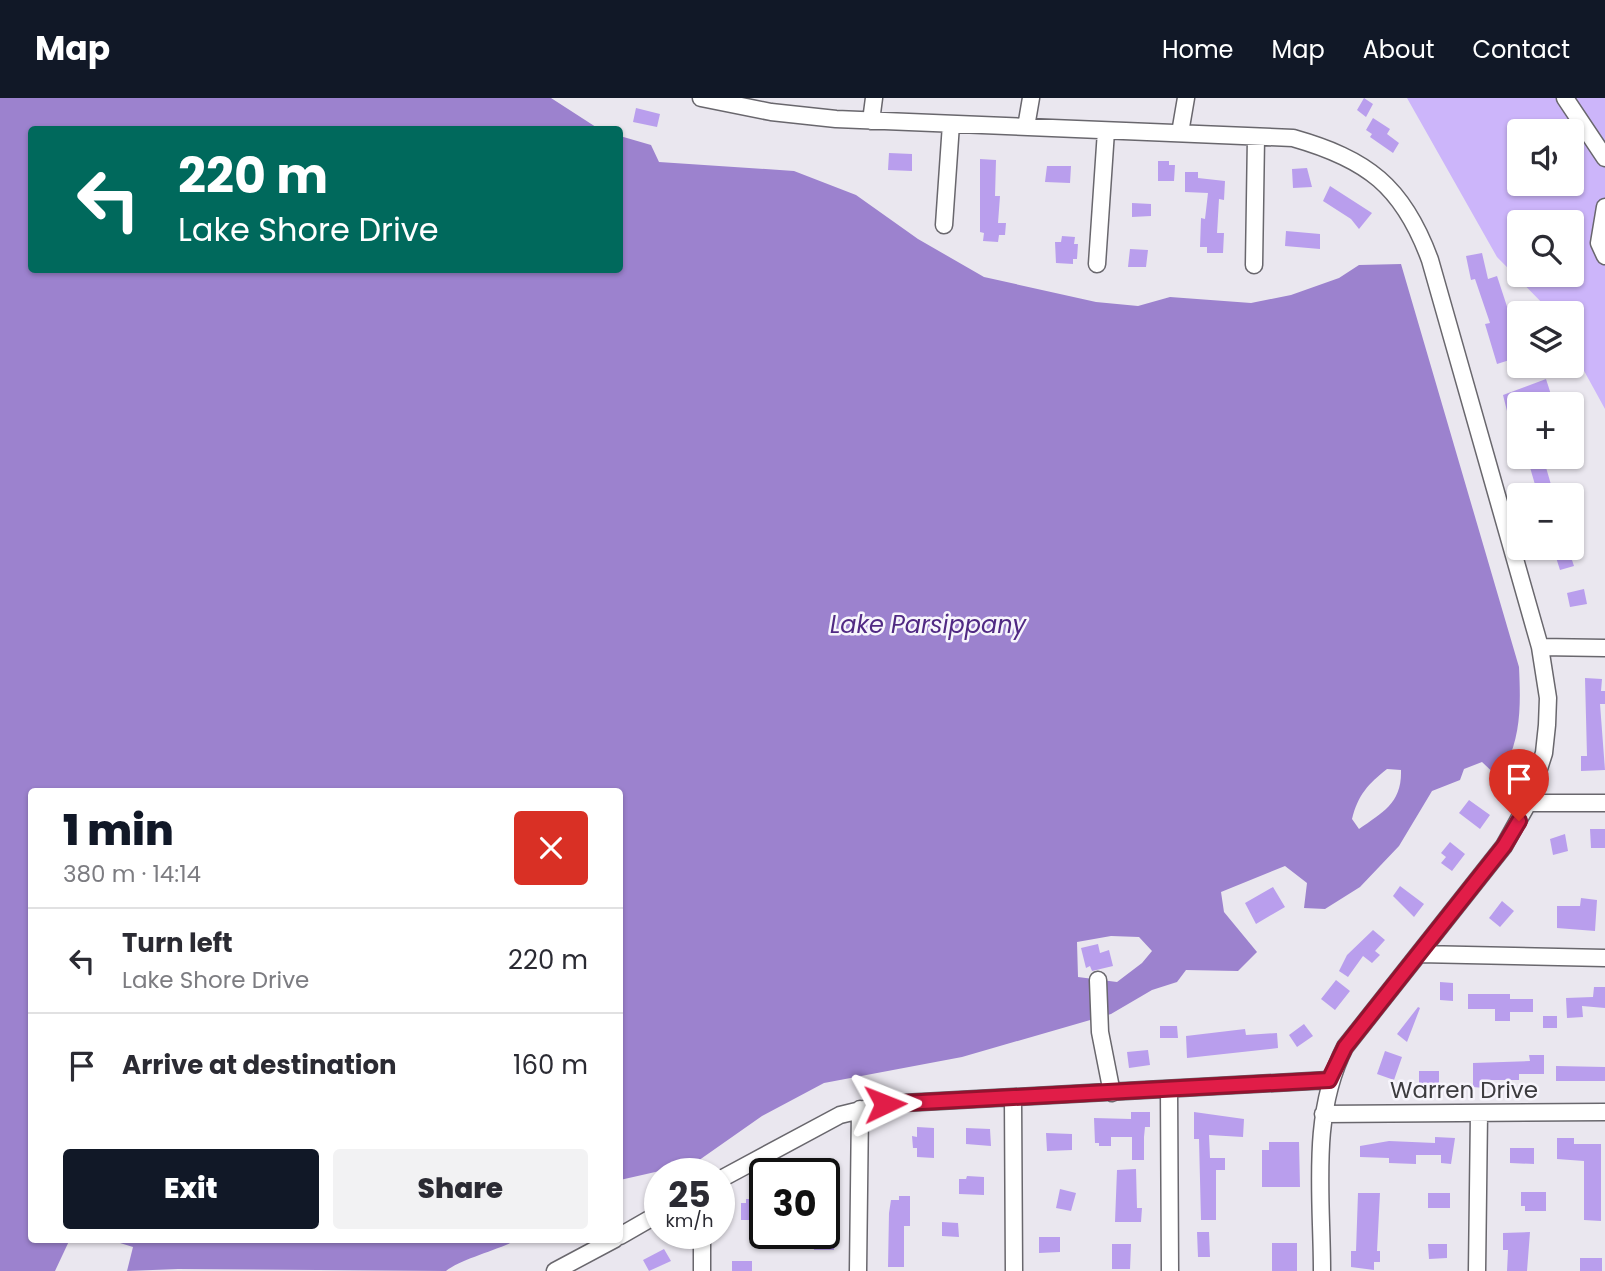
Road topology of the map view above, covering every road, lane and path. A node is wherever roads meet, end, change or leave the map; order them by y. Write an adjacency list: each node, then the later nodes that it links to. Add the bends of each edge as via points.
1 (701, 98): 6 (street)
2 (874, 98): 7 (street)
3 (1031, 98): 9 (street)
4 (1186, 98): 11 (street)
5 (1565, 98): 13 (street)
6 (721, 100): 7 (street, via 771,112)
7 (871, 121): 8 (street)
8 (950, 124): 9 (street); 15 (street)
9 (1026, 127): 10 (street)
10 (1106, 131): 11 (street); 17 (street)
11 (1180, 133): 12 (street)
12 (1256, 137): 18 (street); 19 (street, via 1293,138 1362,164 1396,196 1417,225)
13 (1605, 158)
14 (1605, 207): 16 (street, via 1599,243)
15 (944, 225)
16 (1605, 256)
17 (1097, 264)
18 (1254, 265)
19 (1540, 648): 20 (street); 21 (street, via 1548,725)
20 (1605, 648)
21 (1528, 803): 22 (street); 23 (street, via 1504,846)
22 (1605, 803)
23 (1419, 954): 24 (street); 26 (street, via 1345,1047)
24 (1605, 958)
25 (1098, 980): 28 (street, via 1100,1032)
26 (1329, 1080): 27 (street); 33 (street)
27 (1169, 1090): 28 (street); 43 (street)
28 (1112, 1093): 29 (street)
29 (1013, 1098): 30 (street); 42 (street)
30 (860, 1109): 34 (street, via 820,1124); 41 (street)
31 (1605, 1112): 32 (street, Warren Drive)
32 (1479, 1113): 33 (street, Warren Drive); 45 (street)
33 (1323, 1114): 44 (street)
34 (735, 1171)
35 (644, 1222): 36 (street)
36 (623, 1235)
37 (608, 1243): 39 (street)
38 (702, 1249): 40 (street)
39 (555, 1271)
40 (702, 1271)
41 (858, 1271)
42 (1014, 1271)
43 (1170, 1271)
44 (1322, 1271)
45 (1477, 1271)

